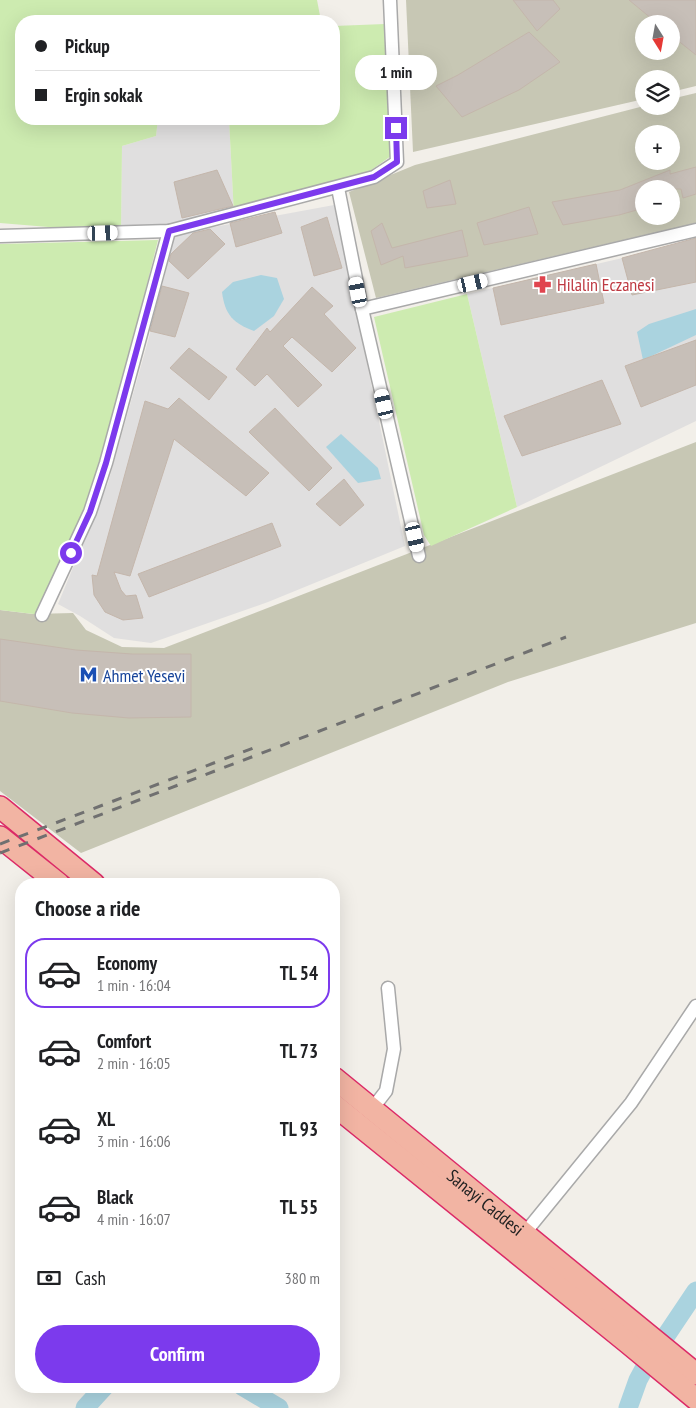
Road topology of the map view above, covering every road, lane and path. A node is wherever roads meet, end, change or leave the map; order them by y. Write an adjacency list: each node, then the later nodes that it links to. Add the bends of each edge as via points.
1 (390, 0): 2 (street, via 397,162 374,177)
2 (338, 188): 4 (street); 6 (street)
3 (696, 230): 6 (street)
4 (169, 231): 5 (street); 8 (street, via 90,512)
5 (0, 236)
6 (362, 310): 7 (street)
7 (419, 556)
8 (42, 615)
9 (0, 807): 12 (highway)
10 (0, 837): 11 (highway)
11 (52, 878)
12 (87, 878)
13 (388, 988): 17 (street, via 394,1049 386,1091)
14 (696, 1006): 18 (street, via 631,1103)
15 (340, 1083): 17 (highway, Sanayi Caddesi)
16 (340, 1110): 19 (highway, Sanayi Caddesi)
17 (372, 1110): 18 (highway, Sanayi Caddesi)
18 (524, 1234): 19 (highway, Sanayi Caddesi)
19 (632, 1334): 20 (highway)
20 (687, 1375): 21 (highway)
21 (696, 1399)

